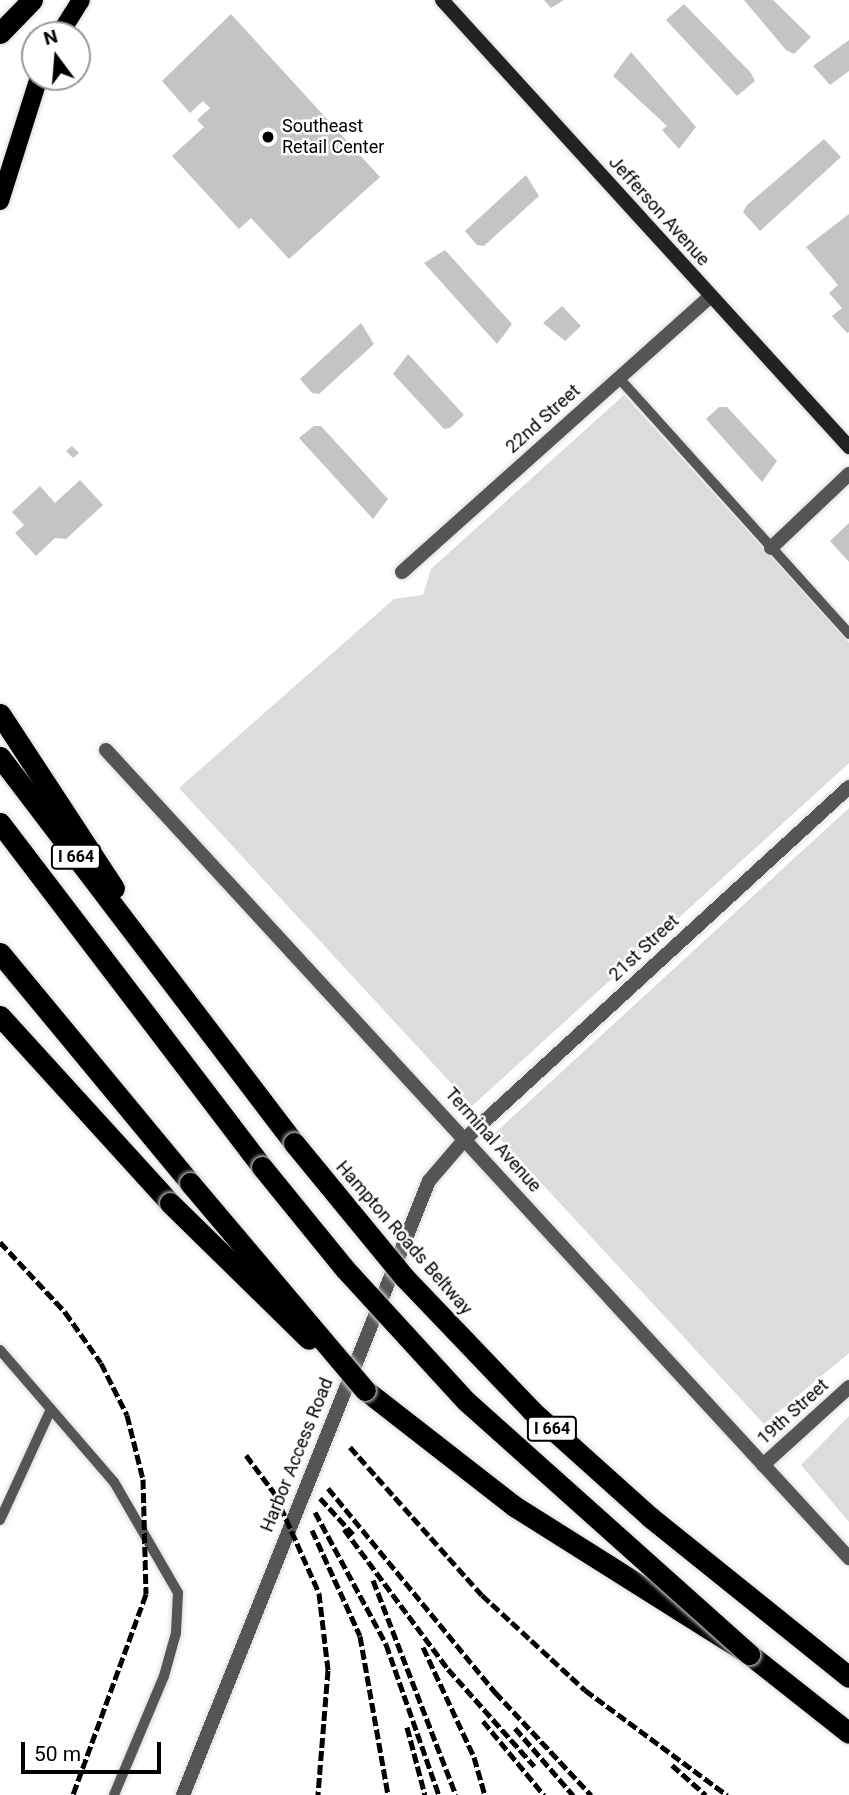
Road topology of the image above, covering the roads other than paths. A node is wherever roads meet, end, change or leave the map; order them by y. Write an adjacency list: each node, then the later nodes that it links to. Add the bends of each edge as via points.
1 (32, 0): 5 (highway)
2 (81, 0): 4 (main road)
3 (442, 0): 8 (main road, Jefferson Avenue)
4 (68, 21)
5 (0, 33)
6 (35, 91): 7 (main road)
7 (0, 201)
8 (710, 296): 9 (street, 22nd Street); 10 (main road, Jefferson Avenue)
9 (618, 377): 12 (lane); 13 (street, 22nd Street)
10 (849, 447)
11 (849, 474): 12 (street)
12 (771, 548): 14 (lane)
13 (402, 572)
14 (849, 634)
15 (0, 714): 21 (highway)
16 (106, 750): 23 (street, Terminal Avenue)
17 (0, 757): 21 (highway, Hampton Roads Beltway / I 664)
18 (849, 787): 23 (street, 21st Street)
19 (0, 823): 31 (highway, I 664, bridge, via 345,1269 466,1401)
20 (0, 953): 26 (highway, bridge)
21 (153, 956): 32 (highway, Hampton Roads Beltway / I 664, bridge, via 294,1143 405,1278 532,1411 650,1517)
22 (0, 1016): 26 (highway, bridge, via 170,1203)
23 (465, 1139): 28 (street, Terminal Avenue); 35 (street, Harbor Access Road, via 417,1203)
24 (2, 1353): 27 (lane)
25 (849, 1387): 28 (street, 19th Street)
26 (366, 1390): 31 (highway, bridge, via 514,1506)
27 (51, 1409): 29 (lane); 34 (lane, via 114,1482 178,1593 176,1633 164,1676)
28 (762, 1465): 30 (street, Terminal Avenue)
29 (0, 1520)
30 (849, 1558)
31 (749, 1654): 33 (highway, I 664)
32 (849, 1677)
33 (849, 1733)
34 (114, 1795)
35 (183, 1795)

